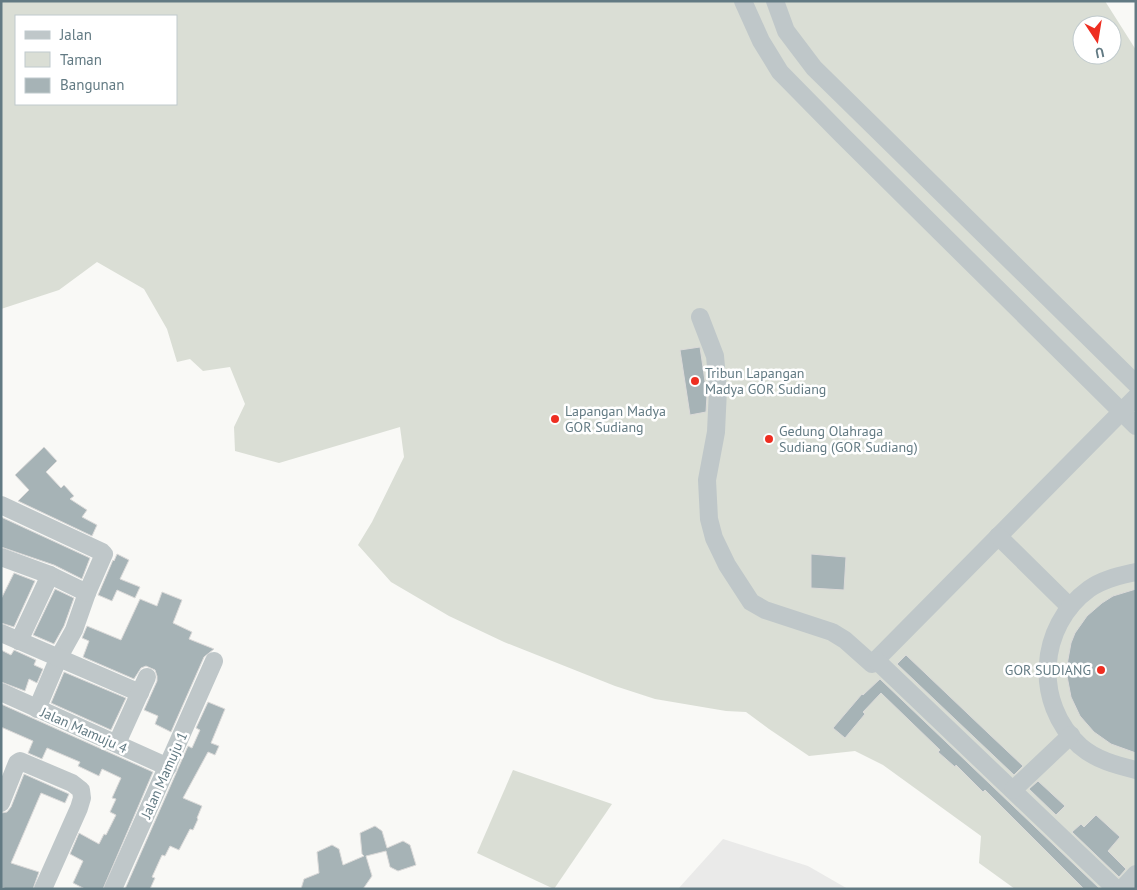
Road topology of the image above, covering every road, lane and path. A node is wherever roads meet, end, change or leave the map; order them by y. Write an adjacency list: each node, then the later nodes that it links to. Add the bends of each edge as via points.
1 (743, 1): 6 (street, via 760,41 780,72)
2 (775, 1): 4 (street, via 786,31 814,68)
3 (700, 317): 18 (street, via 715,356 718,389 716,432 707,480 709,519 723,535 754,589 764,599 821,617 855,633)
4 (1136, 384)
5 (1136, 397): 6 (street)
6 (1122, 412): 7 (street); 9 (street)
7 (1136, 426)
8 (1, 505): 13 (street, via 104,553)
9 (998, 536): 14 (street); 18 (street)
10 (3, 562): 12 (street)
11 (1136, 572): 14 (street, via 1114,577 1090,589)
12 (50, 575): 13 (street); 16 (street)
13 (88, 593): 17 (street, via 74,630)
14 (1070, 607): 22 (street, via 1054,633 1047,663 1049,694 1061,722)
15 (1, 633): 16 (street)
16 (19, 641): 17 (street)
17 (59, 657): 21 (street); 23 (street, via 144,685)
18 (876, 660): 26 (street)
19 (214, 662): 24 (street, Jalan Mamuju 1)
20 (1, 692): 21 (street, Jalan Mamuju 4)
21 (37, 709): 23 (street, Jalan Mamuju 4)
22 (1071, 735): 25 (street, via 1081,746 1107,762); 26 (street)
23 (117, 743): 24 (street, Jalan Mamuju 4)
24 (168, 767): 30 (street, Jalan Mamuju 1)
25 (1136, 770)
26 (1013, 790): 31 (street)
27 (1, 803): 29 (street, via 20,761 81,790 79,808)
28 (1136, 874): 32 (street)
29 (43, 889)
30 (113, 889)
31 (1116, 889)
32 (1122, 889)

